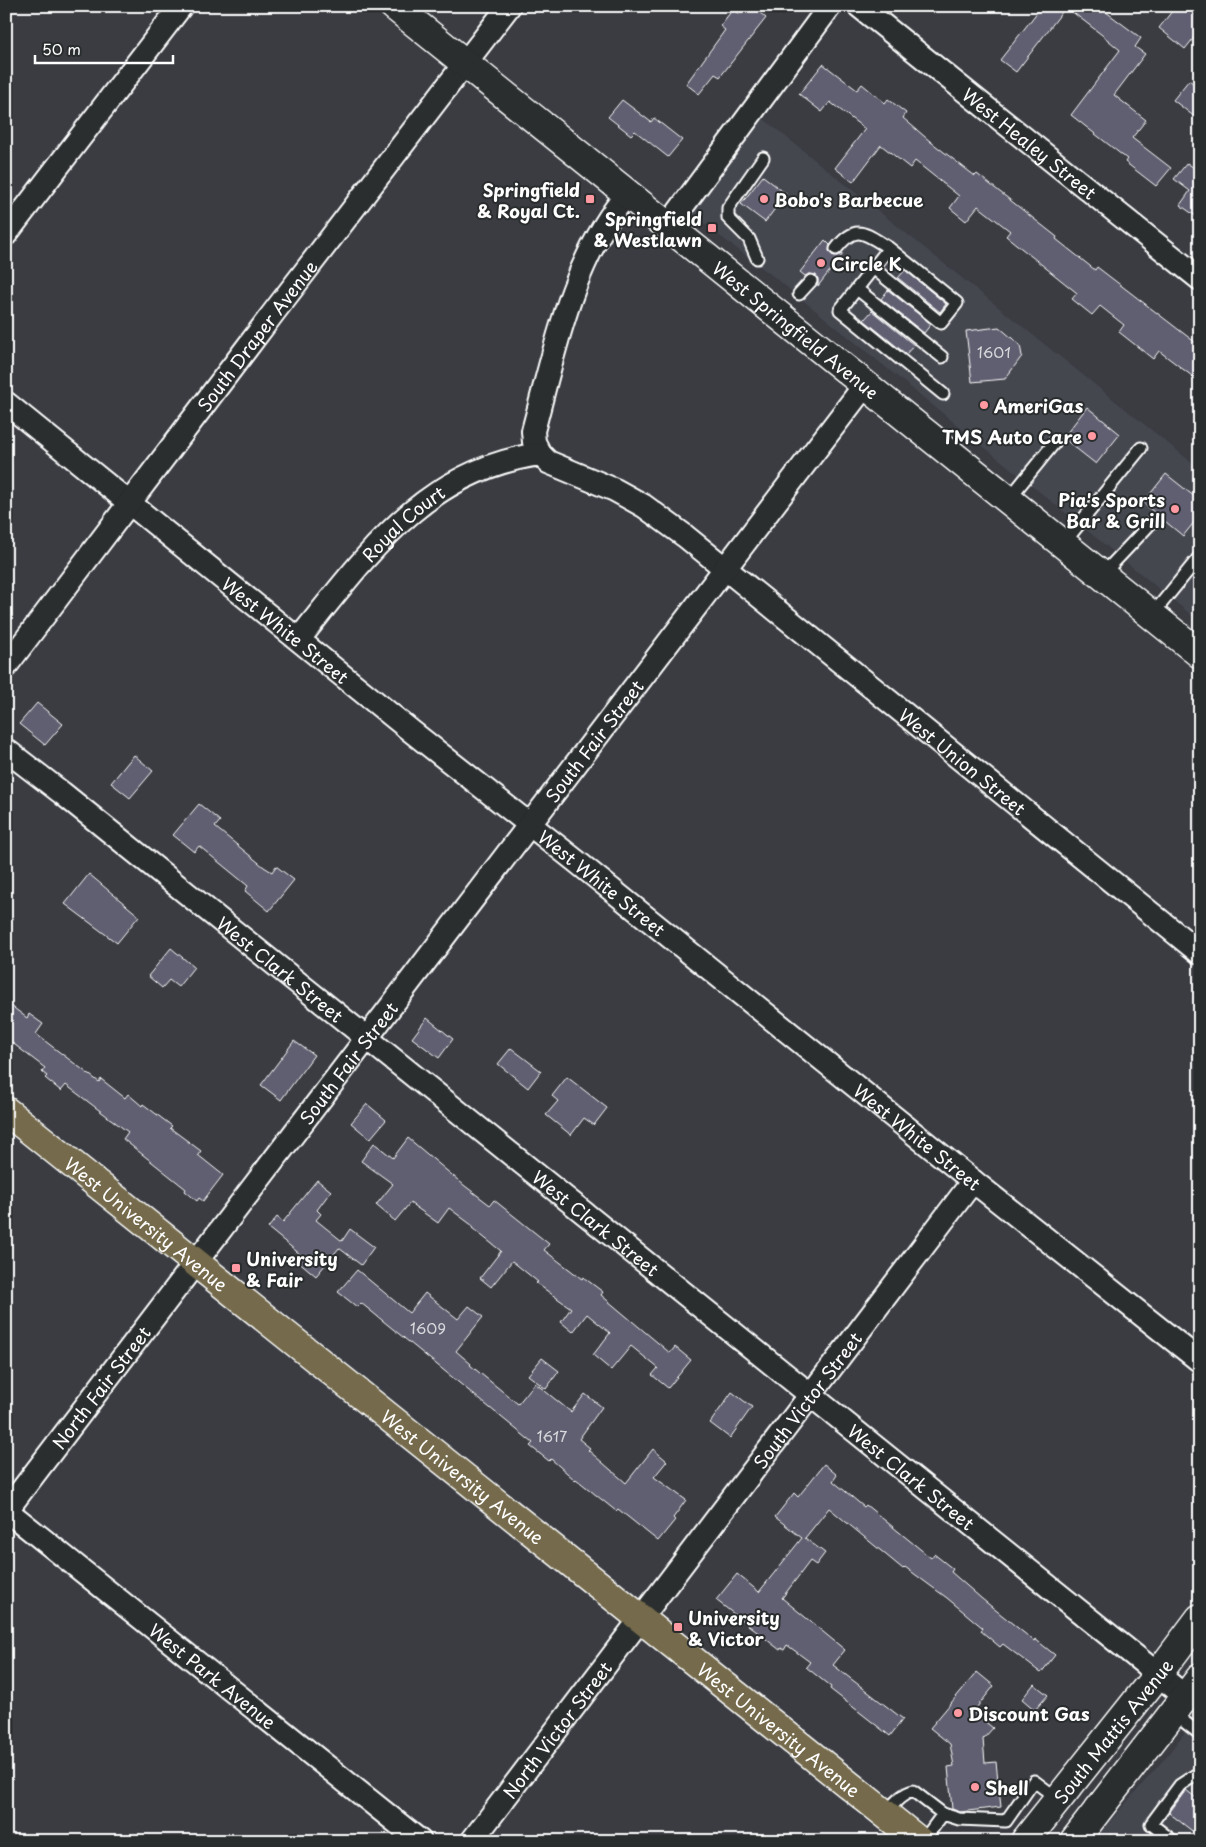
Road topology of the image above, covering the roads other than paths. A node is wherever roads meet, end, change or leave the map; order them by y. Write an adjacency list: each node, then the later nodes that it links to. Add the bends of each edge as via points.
1 (181, 6): 10 (street)
2 (394, 6): 6 (main road, West Springfield Avenue)
3 (509, 6): 6 (street, South Draper Avenue)
4 (830, 6): 9 (street)
5 (859, 6): 15 (street, West Healey Street)
6 (464, 63): 8 (main road, West Springfield Avenue); 27 (street, South Draper Avenue)
7 (763, 158): 13 (lane, via 728,208 728,218 749,239)
8 (627, 194): 9 (main road, West Springfield Avenue); 25 (street, via 600,231 562,321 533,431)
9 (668, 226): 20 (main road, West Springfield Avenue)
10 (6, 234)
11 (888, 248): 12 (lane, via 867,235 854,233); 14 (lane); 14 (lane, via 957,303 941,323)
12 (836, 249)
13 (757, 258)
14 (873, 268): 17 (lane)
15 (1200, 279)
16 (811, 281): 18 (lane)
17 (857, 289): 19 (lane); 21 (lane, via 840,310)
18 (799, 294)
19 (942, 357)
20 (865, 385): 26 (main road, West Springfield Avenue); 31 (street, South Fair Street)
21 (943, 394)
22 (6, 403): 27 (street, West White Street)
23 (1055, 442): 26 (lane)
24 (1141, 448): 29 (lane)
25 (540, 454): 31 (street, via 548,462 644,506); 34 (street, Royal Court, via 473,473 417,506 360,564)
26 (1008, 500): 29 (main road, West Springfield Avenue)
27 (130, 503): 34 (street, West White Street); 36 (street, South Draper Avenue)
28 (1151, 523): 32 (lane)
29 (1063, 544): 32 (main road, West Springfield Avenue)
30 (1200, 556): 33 (lane)
31 (725, 569): 38 (street, South Fair Street); 39 (street, West Union Street)
32 (1102, 575): 33 (main road, West Springfield Avenue)
33 (1152, 615): 35 (main road, West Springfield Avenue)
34 (299, 639): 38 (street, West White Street)
35 (1200, 654)
36 (6, 666)
37 (6, 750): 40 (street, West Clark Street)
38 (530, 824): 40 (street, South Fair Street); 42 (street, West White Street)
39 (1200, 953)
40 (367, 1038): 43 (street, South Fair Street); 45 (street, West Clark Street)
41 (6, 1111): 43 (main road, West University Avenue)
42 (973, 1182): 44 (street, West White Street); 45 (street, South Victor Street)
43 (195, 1262): 46 (street, North Fair Street); 47 (main road, West University Avenue)
44 (1200, 1361)
45 (811, 1395): 47 (street, South Victor Street); 49 (street, West Clark Street)
46 (7, 1510): 57 (street, West Park Avenue)
47 (641, 1618): 54 (main road, West University Avenue); 58 (street, North Victor Street)
48 (1200, 1618): 49 (main road, South Mattis Avenue)
49 (1158, 1674): 50 (street, West Clark Street); 53 (main road, South Mattis Avenue)
50 (1190, 1693): 51 (lane); 60 (main road)
51 (1200, 1734)
52 (1200, 1772): 61 (lane, via 1180,1785 1151,1824)
53 (1058, 1799): 56 (main road, South Mattis Avenue); 56 (lane, via 1034,1781)
54 (885, 1814): 55 (lane, via 900,1797 913,1791); 59 (main road, West University Avenue)
55 (942, 1814): 56 (lane, via 959,1819); 59 (lane)
56 (1028, 1819)
57 (420, 1841)
58 (472, 1841)
59 (921, 1841)
60 (1074, 1841)
61 (1173, 1841)

